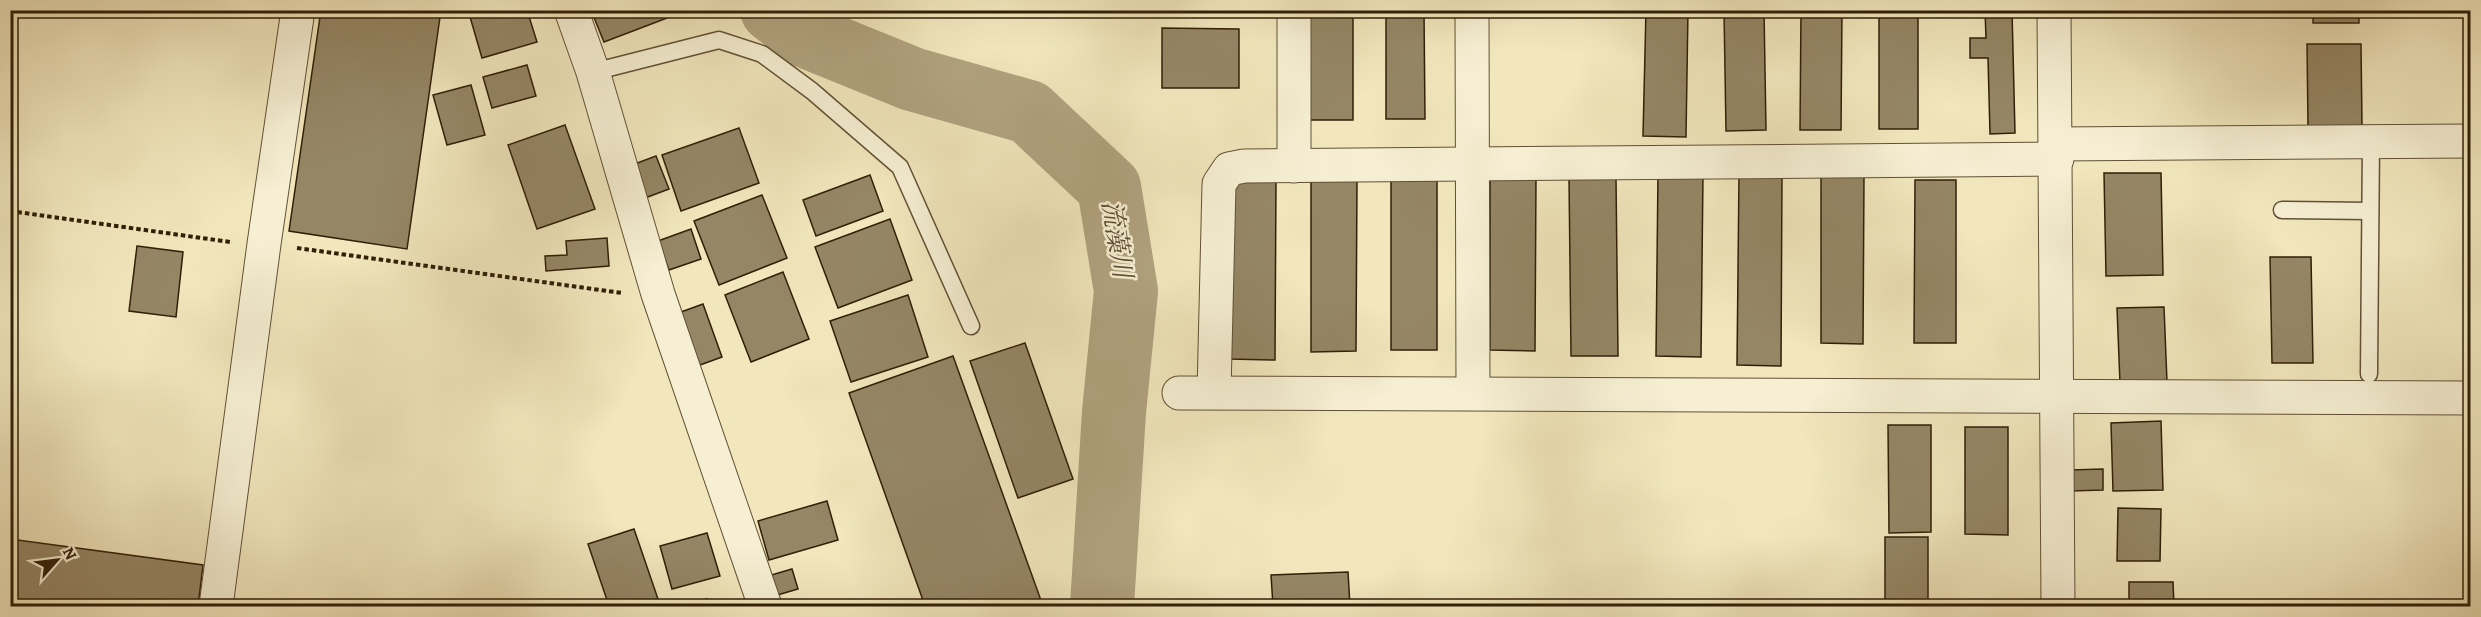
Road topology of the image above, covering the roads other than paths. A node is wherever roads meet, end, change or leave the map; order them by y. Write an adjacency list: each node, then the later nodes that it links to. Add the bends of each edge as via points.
1 (298, 10): 21 (street)
2 (571, 10): 6 (street)
3 (1294, 10): 11 (street)
4 (1472, 10): 10 (street)
5 (2055, 10): 9 (street)
6 (593, 72): 14 (lane, via 719,40 762,54 812,91 900,167); 22 (street, via 658,294)
7 (2470, 141): 8 (street)
8 (2371, 142): 9 (street); 13 (lane)
9 (2057, 152): 10 (street); 19 (street)
10 (1472, 164): 11 (street); 18 (street)
11 (1294, 166): 16 (street, via 1244,166 1229,170 1219,184)
12 (2282, 210): 13 (lane)
13 (2370, 211): 15 (lane)
14 (971, 326)
15 (2369, 374)
16 (1214, 392): 17 (street); 18 (street)
17 (1179, 393)
18 (1473, 393): 19 (street)
19 (2059, 396): 20 (street); 23 (street)
20 (2470, 398)
21 (216, 606)
22 (765, 606)
23 (2058, 606)

